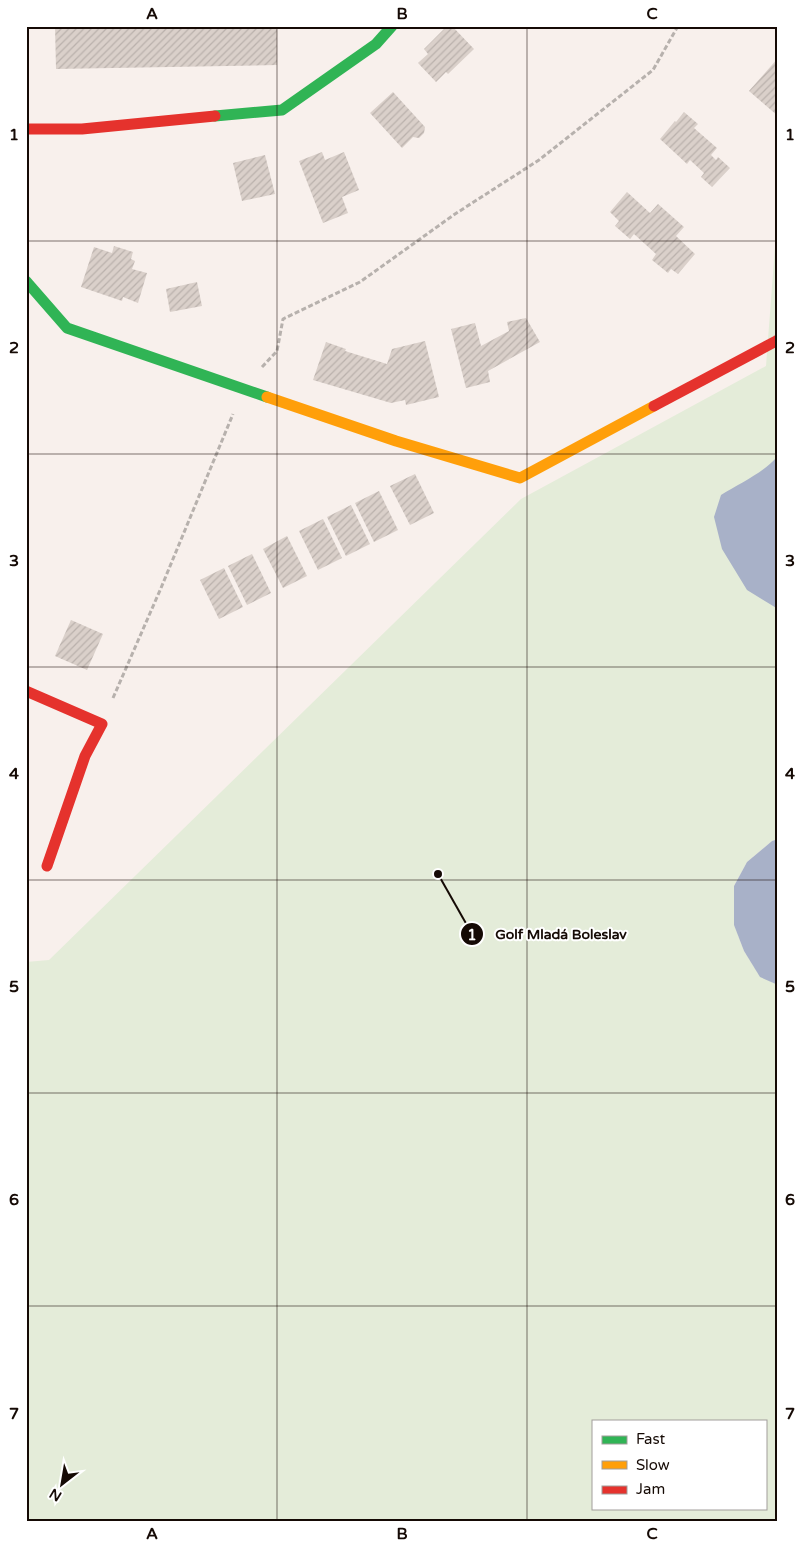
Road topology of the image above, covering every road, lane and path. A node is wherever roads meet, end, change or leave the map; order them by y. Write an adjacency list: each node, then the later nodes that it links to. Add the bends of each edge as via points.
1 (392, 26): 3 (street, via 376,44 282,110 82,130)
2 (678, 26): 6 (path, via 652,70 539,160 455,214 360,282 283,319 277,351)
3 (26, 129)
4 (26, 281): 6 (street, via 67,328)
5 (778, 340): 6 (street, via 520,478)
6 (244, 388): 8 (path)
7 (26, 691): 8 (street)
8 (102, 724): 9 (street, via 85,756)
9 (47, 866)

